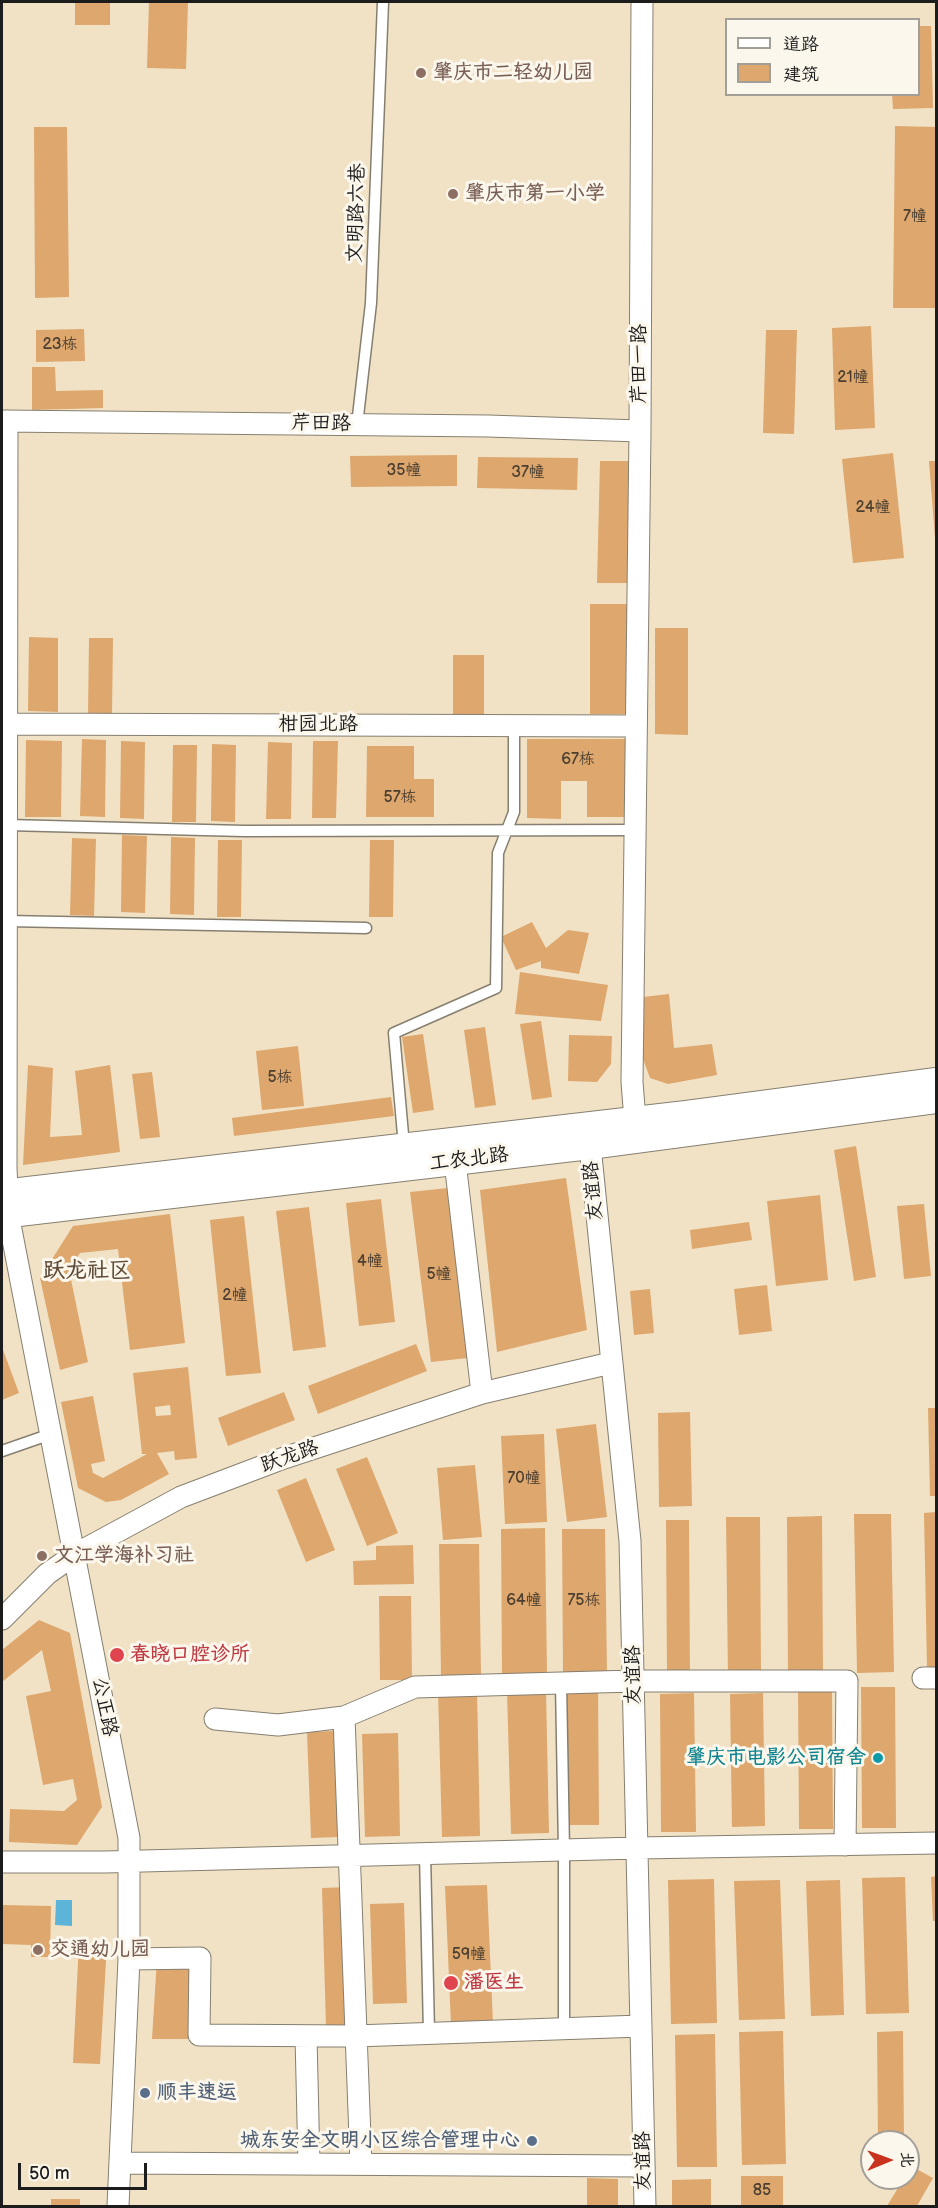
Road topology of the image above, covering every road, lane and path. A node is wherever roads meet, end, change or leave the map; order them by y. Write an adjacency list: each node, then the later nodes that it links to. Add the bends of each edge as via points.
1 (383, 2): 4 (lane, 文明路六巷, via 371,303)
2 (642, 2): 5 (street, 芹田一路)
3 (4, 421): 4 (street, 芹田路); 6 (street, 公正路)
4 (357, 425): 5 (street, 芹田路)
5 (640, 431): 9 (street, 芹田一路)
6 (4, 633): 7 (street, 公正路)
7 (4, 724): 8 (street, 柑园北路); 10 (street, 公正路)
8 (514, 726): 9 (street, 柑园北路); 12 (lane, via 514,812)
9 (635, 726): 11 (street, 芹田一路)
10 (7, 825): 12 (lane, via 244,831); 13 (street, 公正路)
11 (634, 830): 12 (lane); 17 (street, 芹田一路)
12 (506, 831): 18 (lane, via 498,853 496,988 394,1033)
13 (7, 921): 14 (lane); 21 (street, 公正路)
14 (366, 928)
15 (936, 1081): 17 (street, 工农北路)
16 (936, 1100): 19 (street, 工农北路)
17 (634, 1120): 18 (street, 工农北路)
18 (404, 1146): 21 (street, 工农北路)
19 (590, 1146): 20 (street, 工农北路); 22 (street, 友谊路)
20 (455, 1162): 21 (street, 工农北路); 23 (street)
21 (5, 1203): 24 (street, 公正路)
22 (611, 1363): 23 (street, 跃龙路); 28 (street, 友谊路, via 630,1541)
23 (482, 1393): 26 (street, 跃龙路, via 284,1458 182,1497)
24 (51, 1434): 25 (lane); 26 (street, 公正路)
25 (2, 1451)
26 (74, 1555): 27 (street, 跃龙路, via 47,1574); 38 (street, 公正路, via 129,1838)
27 (2, 1619)
28 (634, 1681): 29 (street); 33 (street, via 847,1681); 34 (street, 友谊路)
29 (561, 1683): 30 (street, via 415,1687); 35 (lane)
30 (344, 1717): 31 (street, via 278,1725); 37 (street)
31 (215, 1719)
32 (936, 1843): 33 (street)
33 (845, 1845): 34 (street)
34 (638, 1848): 35 (street); 41 (street, 友谊路)
35 (564, 1850): 36 (street); 42 (lane)
36 (425, 1853): 37 (street); 43 (lane)
37 (349, 1855): 38 (street); 45 (street)
38 (130, 1861): 39 (street); 40 (street, 公正路)
39 (2, 1862)
40 (129, 1959): 44 (street, via 200,1958 199,2035); 46 (street, 公正路)
41 (641, 2026): 42 (street); 49 (street, 友谊路)
42 (564, 2029): 43 (street)
43 (429, 2033): 45 (street)
44 (306, 2036): 45 (street); 47 (street)
45 (355, 2036): 48 (street)
46 (120, 2163): 47 (street); 50 (street, 公正路)
47 (309, 2164): 48 (street)
48 (361, 2164): 49 (street)
49 (644, 2166): 51 (street, 友谊路)
50 (118, 2206)
51 (645, 2206)

